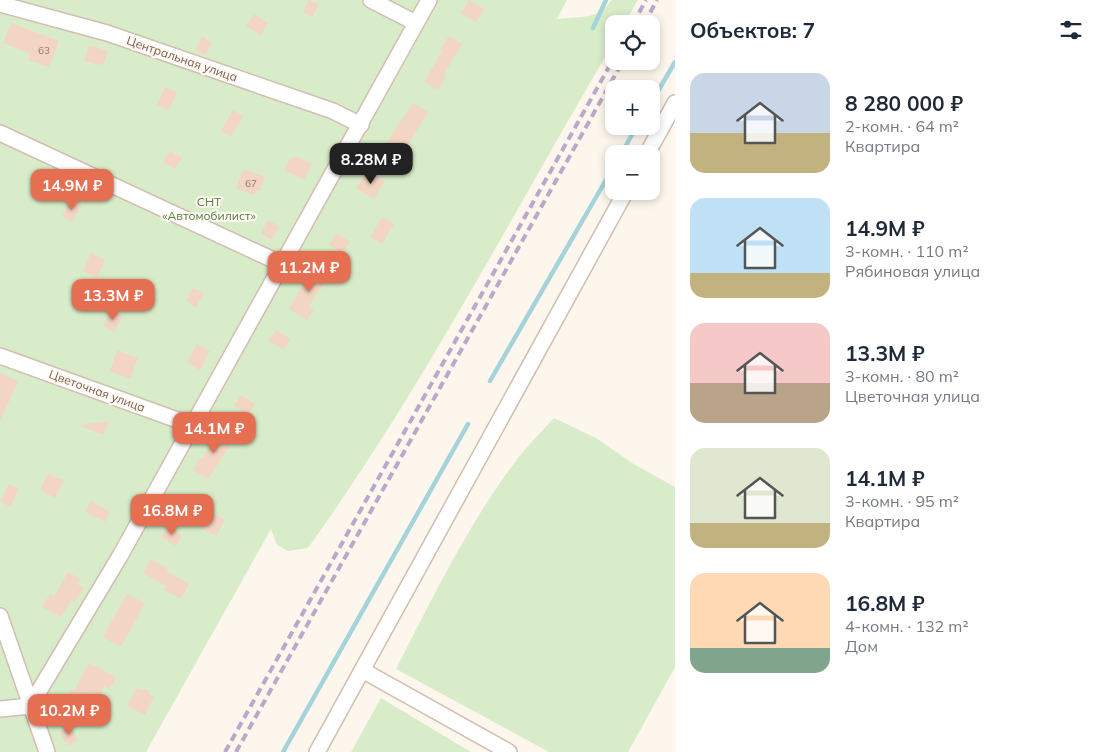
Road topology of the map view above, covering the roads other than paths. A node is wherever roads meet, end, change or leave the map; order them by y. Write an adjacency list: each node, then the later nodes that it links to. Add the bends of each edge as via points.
1 (372, 0): 4 (street)
2 (429, 0): 4 (street)
3 (0, 4): 6 (street, Центральная улица, via 107,33 333,111)
4 (416, 23): 6 (street)
5 (675, 103): 8 (street)
6 (360, 125): 10 (street)
7 (0, 132): 10 (street)
8 (652, 145)
9 (621, 200): 14 (street)
10 (282, 264): 12 (street)
11 (0, 356): 12 (street, Цветочная улица)
12 (194, 426): 15 (street)
13 (0, 616): 15 (street)
14 (362, 670): 18 (street); 19 (street)
15 (30, 706): 16 (street); 17 (street)
16 (0, 709)
17 (41, 748)
18 (317, 752)
19 (509, 752)

